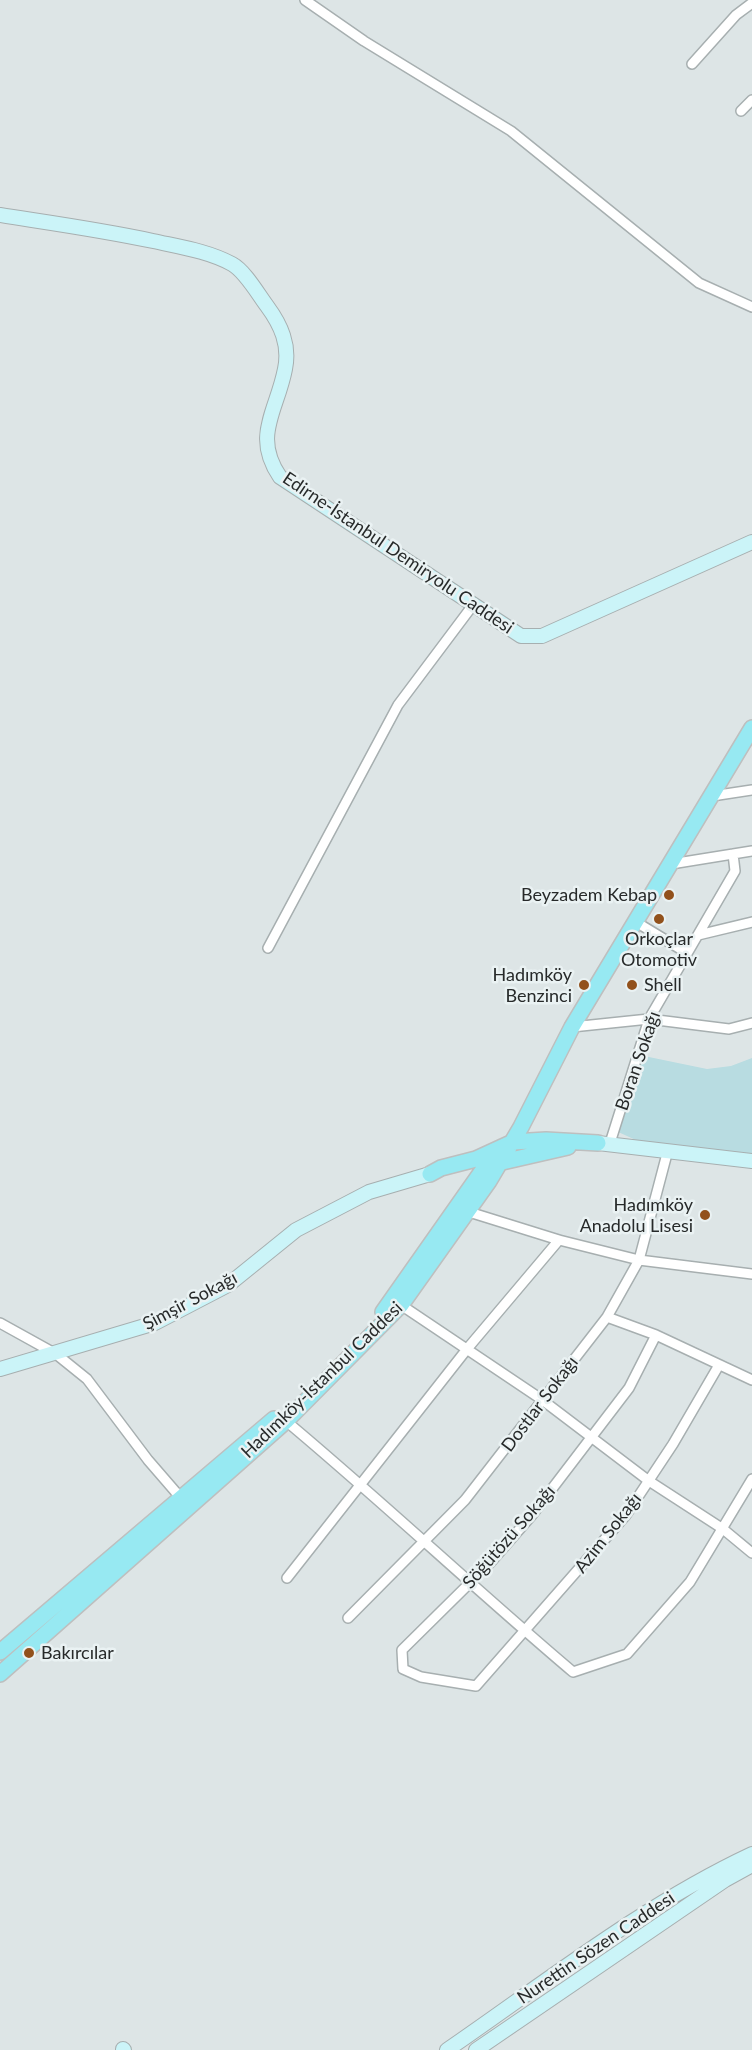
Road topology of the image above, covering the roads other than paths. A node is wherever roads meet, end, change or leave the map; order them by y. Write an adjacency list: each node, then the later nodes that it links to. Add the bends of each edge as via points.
1 (305, 0): 4 (street)
2 (321, 0): 4 (street)
3 (752, 3): 5 (street)
4 (322, 12): 9 (street, via 511,131 699,283)
5 (692, 64)
6 (752, 100): 7 (street)
7 (741, 111)
8 (0, 215): 11 (street, Edirne-İstanbul Demiryolu Caddesi, via 182,247 234,265 282,326 288,358 267,426 266,448 280,477)
9 (752, 308)
10 (752, 542): 11 (street, Edirne-İstanbul Demiryolu Caddesi, via 542,636 521,636)
11 (473, 605): 22 (street, via 398,705)
12 (752, 728): 13 (main road, Hadımköy-İstanbul Caddesi)
13 (748, 742): 15 (main road, Hadımköy-İstanbul Caddesi)
14 (752, 790): 15 (street)
15 (712, 796): 18 (main road, Hadımköy-İstanbul Caddesi)
16 (752, 851): 17 (street)
17 (733, 854): 18 (street); 21 (street, Boran Sokağı, via 735,871)
18 (671, 864): 19 (main road, Hadımköy-İstanbul Caddesi)
19 (636, 922): 23 (street); 26 (main road, Hadımköy-İstanbul Caddesi)
20 (751, 924): 21 (street)
21 (698, 935): 23 (street, Boran Sokağı)
22 (268, 948)
23 (687, 953): 24 (street, Boran Sokağı)
24 (649, 1019): 25 (street, via 729,1029); 26 (street); 28 (street, Boran Sokağı)
25 (752, 1023)
26 (572, 1027): 27 (main road, Hadımköy-İstanbul Caddesi); 30 (main road, Hadımköy-İstanbul Caddesi, via 542,1065)
27 (513, 1142): 28 (main road); 30 (main road, Hadımköy-İstanbul Caddesi)
28 (604, 1143): 29 (street); 30 (main road)
29 (668, 1150): 31 (street); 36 (street, Dostlar Sokağı)
30 (499, 1155): 32 (main road, Hadımköy-İstanbul Caddesi); 33 (main road); 34 (main road, Hadımköy-İstanbul Caddesi)
31 (752, 1161)
32 (486, 1167): 33 (main road); 53 (main road, Hadımköy-İstanbul Caddesi, via 385,1311 274,1419)
33 (430, 1174): 43 (street, Şimşir Sokağı, via 369,1192 296,1230 228,1285 155,1323)
34 (469, 1212): 35 (street); 38 (main road, Hadımköy-İstanbul Caddesi)
35 (559, 1240): 36 (street); 42 (street)
36 (639, 1260): 37 (street); 39 (street, Dostlar Sokağı)
37 (752, 1274)
38 (401, 1305): 42 (street); 48 (main road, Hadımköy-İstanbul Caddesi)
39 (608, 1317): 41 (street); 47 (street, Dostlar Sokağı)
40 (0, 1323): 43 (street)
41 (656, 1335): 44 (street); 49 (street, Söğütözü Sokağı, via 629,1388)
42 (467, 1349): 47 (street); 52 (street)
43 (56, 1354): 45 (street, Şimşir Sokağı); 53 (street, via 87,1379)
44 (719, 1365): 46 (street); 51 (street, Azim Sokağı)
45 (0, 1369)
46 (752, 1380)
47 (541, 1399): 49 (street); 55 (street, Dostlar Sokağı, via 484,1477)
48 (286, 1421): 52 (street); 62 (main road, Hadımköy-İstanbul Caddesi)
49 (592, 1438): 51 (street); 58 (street, Söğütözü Sokağı, via 532,1515)
50 (752, 1479): 54 (street)
51 (649, 1481): 54 (street); 60 (street, Azim Sokağı, via 606,1539)
52 (362, 1485): 55 (street); 57 (street)
53 (180, 1497): 61 (main road, Hadımköy-İstanbul Caddesi)
54 (723, 1529): 56 (street); 60 (street, via 690,1582 627,1654 573,1672)
55 (423, 1542): 58 (street); 59 (street, Dostlar Sokağı)
56 (752, 1553)
57 (287, 1578)
58 (471, 1583): 60 (street); 63 (street, Söğütözü Sokağı, via 402,1650 402,1659 403,1669 421,1677)
59 (348, 1618)
60 (525, 1632): 63 (street, Azim Sokağı)
61 (0, 1652)
62 (0, 1674)
63 (476, 1686)
64 (751, 1858): 65 (street, Nurettin Sözen Caddesi, via 703,1877 656,1906); 66 (street, Nurettin Sözen Caddesi, via 725,1880)
65 (447, 2050)
66 (476, 2050)

